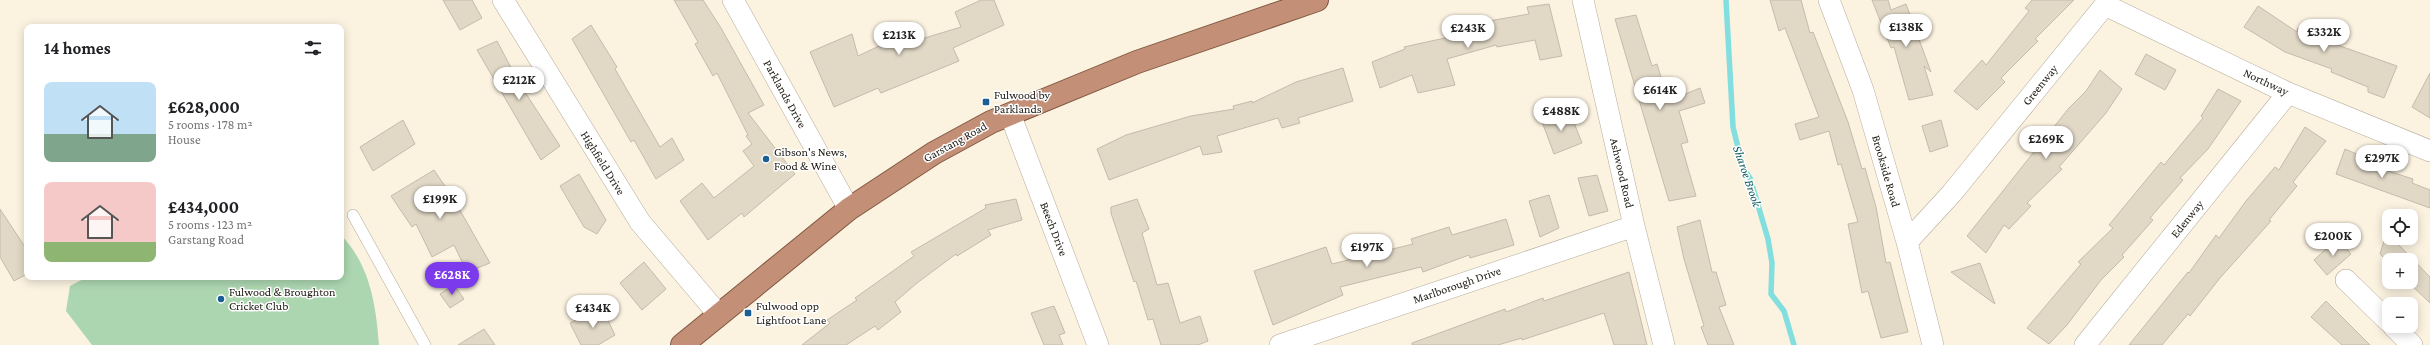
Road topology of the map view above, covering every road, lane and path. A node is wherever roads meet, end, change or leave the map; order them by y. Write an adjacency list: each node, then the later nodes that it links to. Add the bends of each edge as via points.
1 (502, 0): 15 (street, Highfield Drive, via 640,222)
2 (733, 0): 10 (street, Parklands Drive)
3 (1316, 0): 8 (highway, Garstang Road, via 1137,62)
4 (1583, 0): 12 (street, Ashwood Road)
5 (1829, 0): 13 (street, Brookside Road, via 1862,90)
6 (2107, 3): 7 (street, Northway); 13 (street, Greenway, via 1952,193)
7 (2288, 92): 9 (street, Northway); 24 (street, Edenway)
8 (1010, 114): 10 (highway, Garstang Road, via 934,153); 20 (street, Beech Drive)
9 (2430, 151)
10 (849, 209): 15 (highway, Garstang Road)
11 (353, 215): 18 (lane)
12 (1634, 226): 21 (street, Marlborough Drive); 22 (street, Ashwood Road)
13 (1907, 242): 23 (street, Brookside Road)
14 (2346, 280): 16 (street)
15 (719, 315): 19 (highway, Garstang Road)
16 (2382, 315)
17 (2400, 333): 25 (street)
18 (425, 345)
19 (682, 345)
20 (1098, 345)
21 (1280, 345)
22 (1664, 345)
23 (1933, 345)
24 (2085, 345)
25 (2412, 345)

